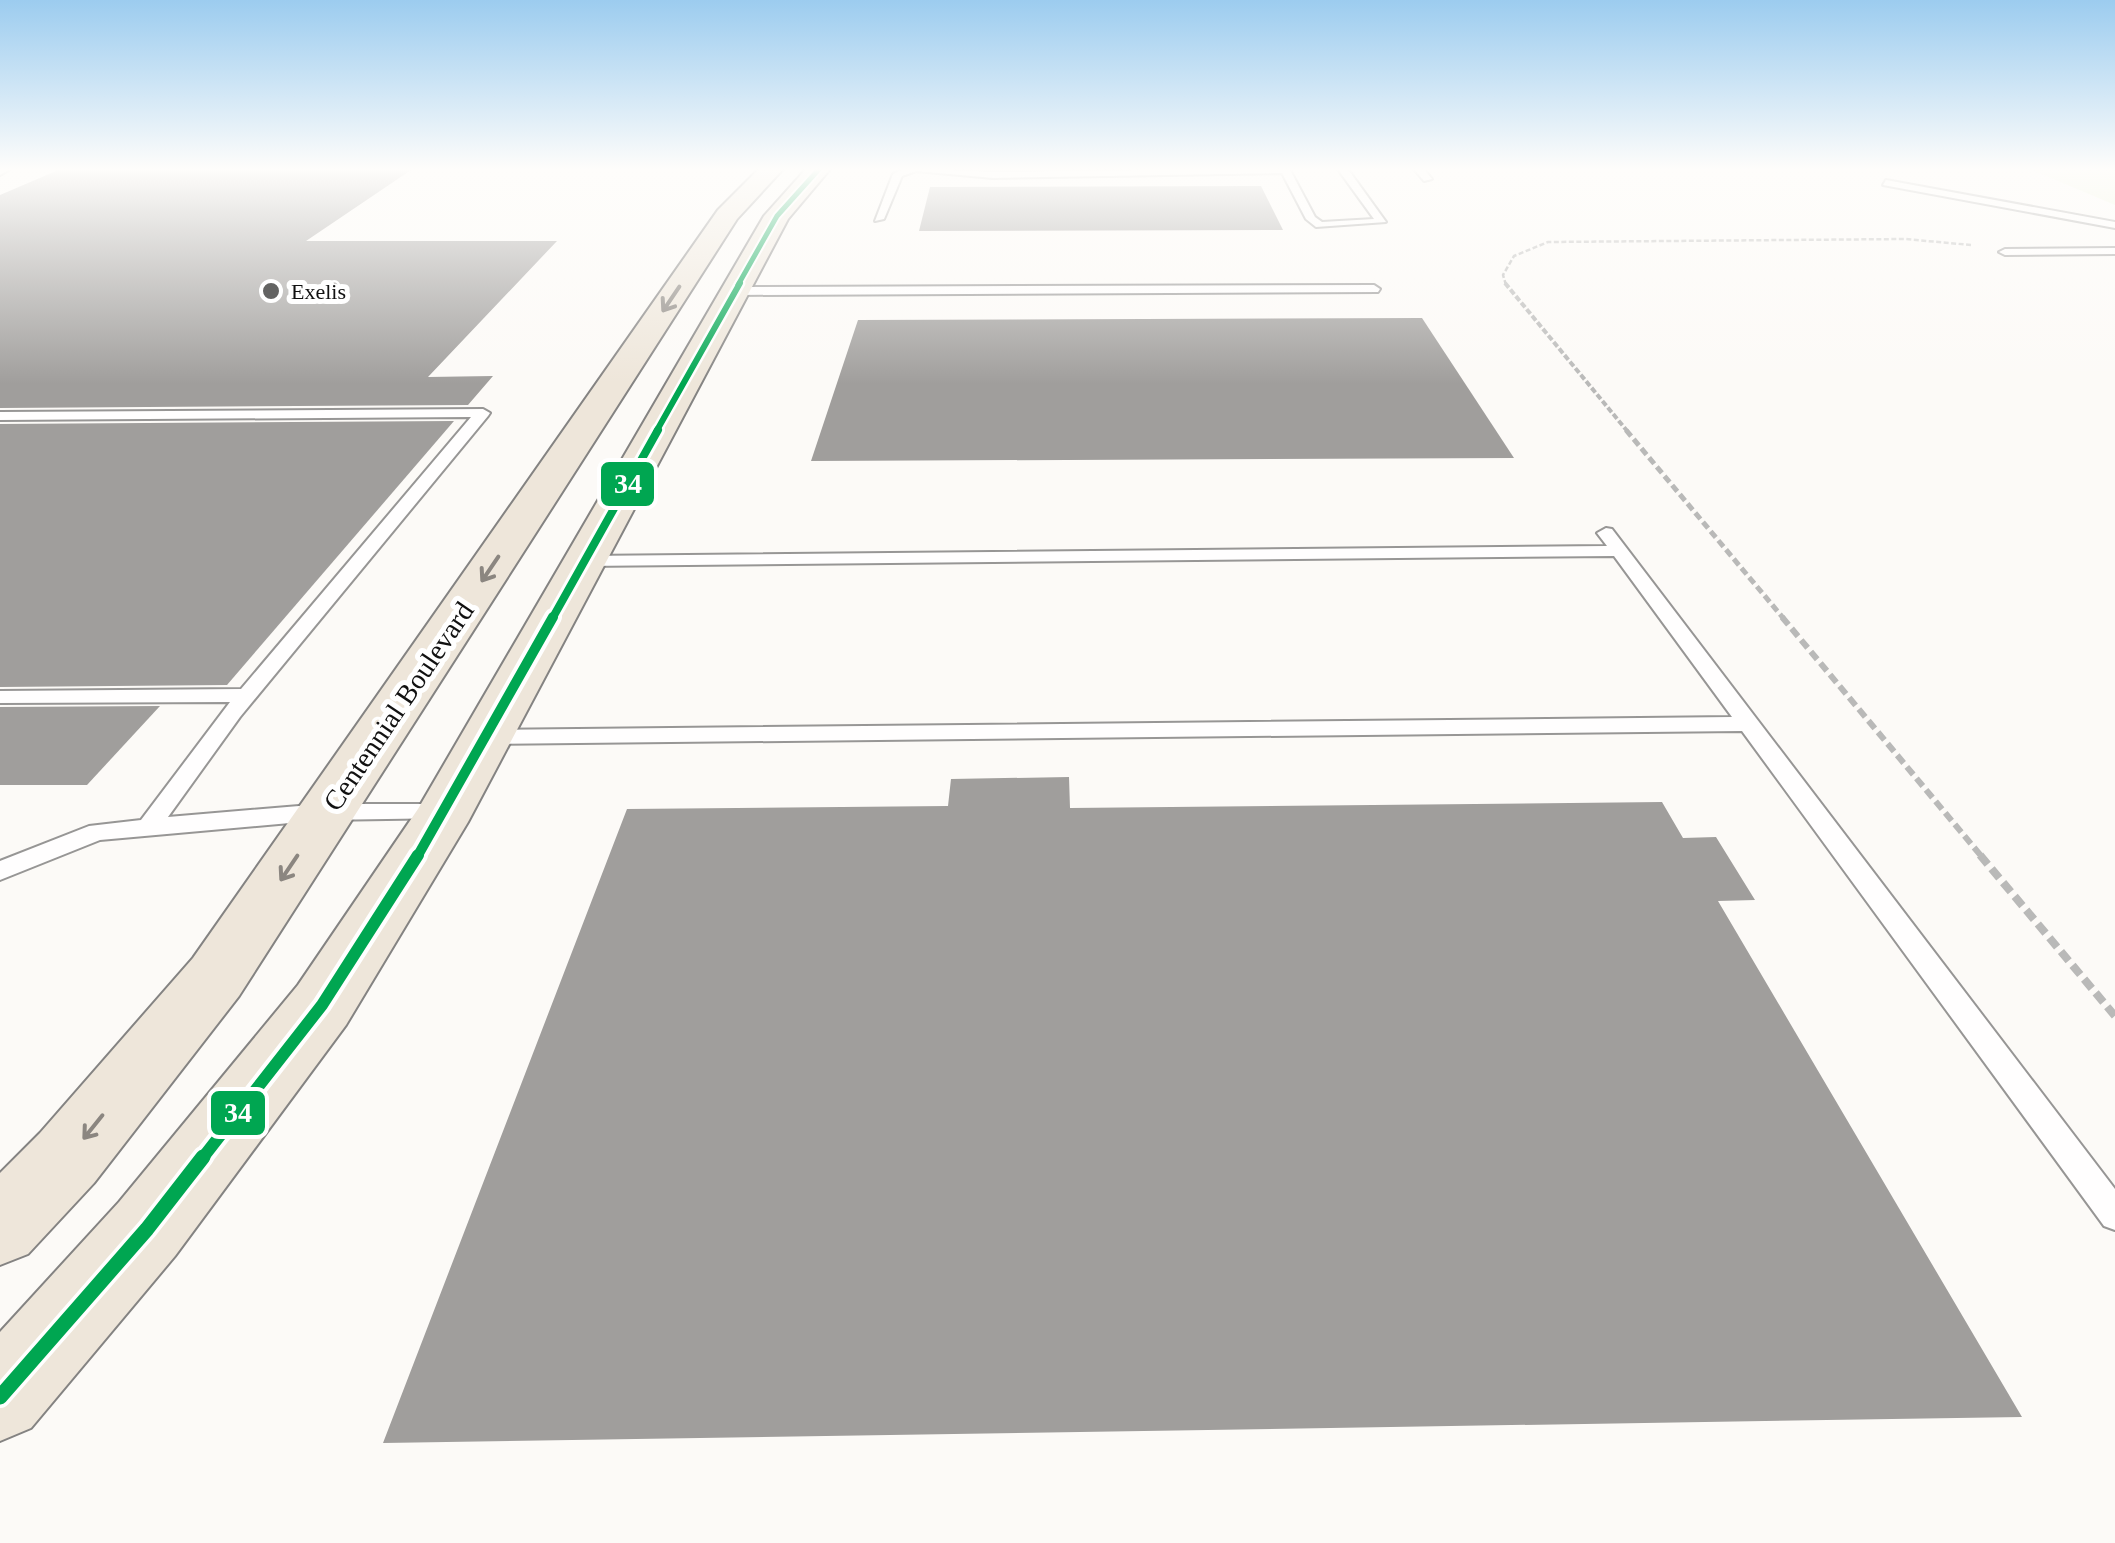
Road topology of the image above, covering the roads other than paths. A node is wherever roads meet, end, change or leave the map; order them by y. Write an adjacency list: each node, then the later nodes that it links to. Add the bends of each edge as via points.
1 (710, 240): 13 (main road, Centennial Boulevard, one-way to 13)
2 (764, 240): 6 (main road)
3 (2115, 251): 4 (lane)
4 (2005, 252)
5 (1374, 288): 6 (lane)
6 (736, 291): 8 (main road)
7 (0, 416): 9 (lane, via 482,412)
8 (584, 561): 11 (lane, via 1613,542); 12 (main road)
9 (247, 695): 10 (lane); 15 (lane)
10 (0, 697)
11 (1752, 724): 12 (lane); 17 (lane)
12 (486, 737): 14 (main road)
13 (327, 812): 14 (lane); 15 (lane); 18 (main road, Centennial Boulevard, one-way to 18, via 216,976 67,1158)
14 (444, 812): 19 (main road, via 322,1005 147,1229)
15 (148, 826): 16 (lane, via 96,832)
16 (0, 871)
17 (2115, 1215)
18 (0, 1227)
19 (0, 1397)

